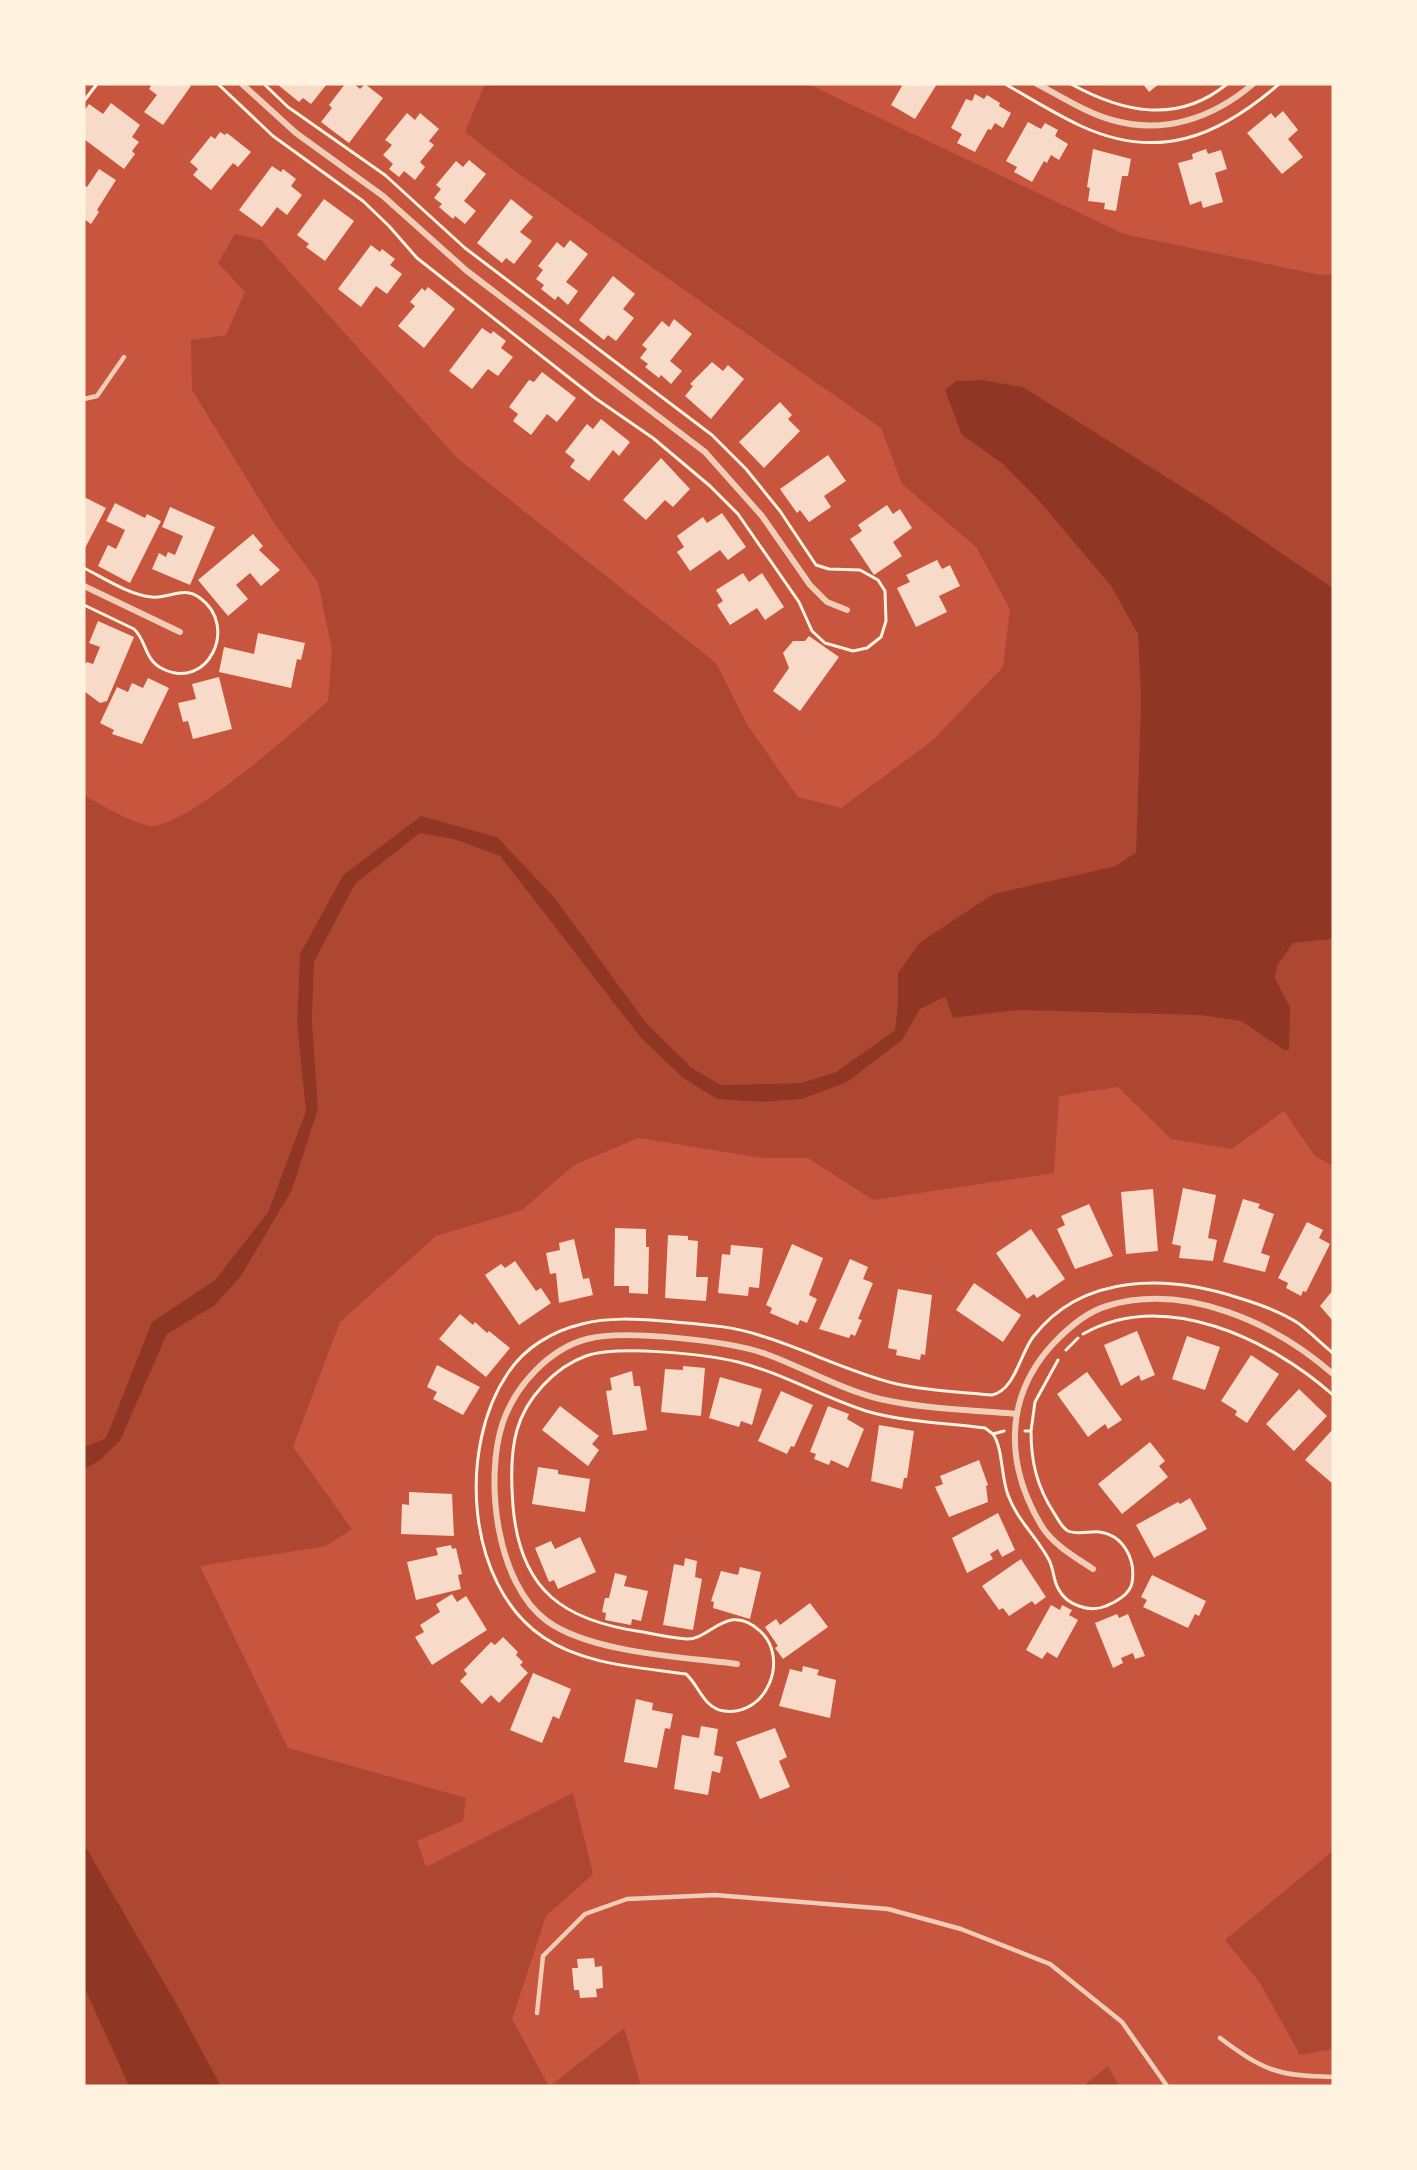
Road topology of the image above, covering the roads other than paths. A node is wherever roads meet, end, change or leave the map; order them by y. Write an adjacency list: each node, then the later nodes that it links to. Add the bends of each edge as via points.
1 (243, 84): 7 (street, via 289,127 383,196 467,271 705,452 756,507 810,585 827,602)
2 (1037, 84): 3 (street, via 1111,120 1154,126 1208,114 1230,103)
3 (1253, 84)
4 (124, 357): 5 (lane, via 97,396)
5 (84, 399)
6 (84, 586): 8 (street)
7 (847, 610)
8 (180, 632)
9 (1333, 1374): 10 (street, via 1298,1347 1258,1324 1205,1305 1131,1300 1095,1311 1061,1335 1031,1372)
10 (1016, 1414): 11 (street, via 1019,1471 1042,1527 1064,1550); 12 (street, via 880,1399 737,1345 617,1335 587,1339 562,1349 537,1369 519,1389 504,1422 497,1453 502,1550 513,1580 548,1622 608,1646)
11 (1093, 1569)
12 (737, 1664)
13 (537, 2013): 16 (lane, via 543,1956 585,1914 627,1899 715,1895 888,1909 961,1929 1050,1964 1122,2022)
14 (1220, 2038): 15 (lane, via 1251,2062 1289,2076)
15 (1333, 2077)
16 (1167, 2086)

